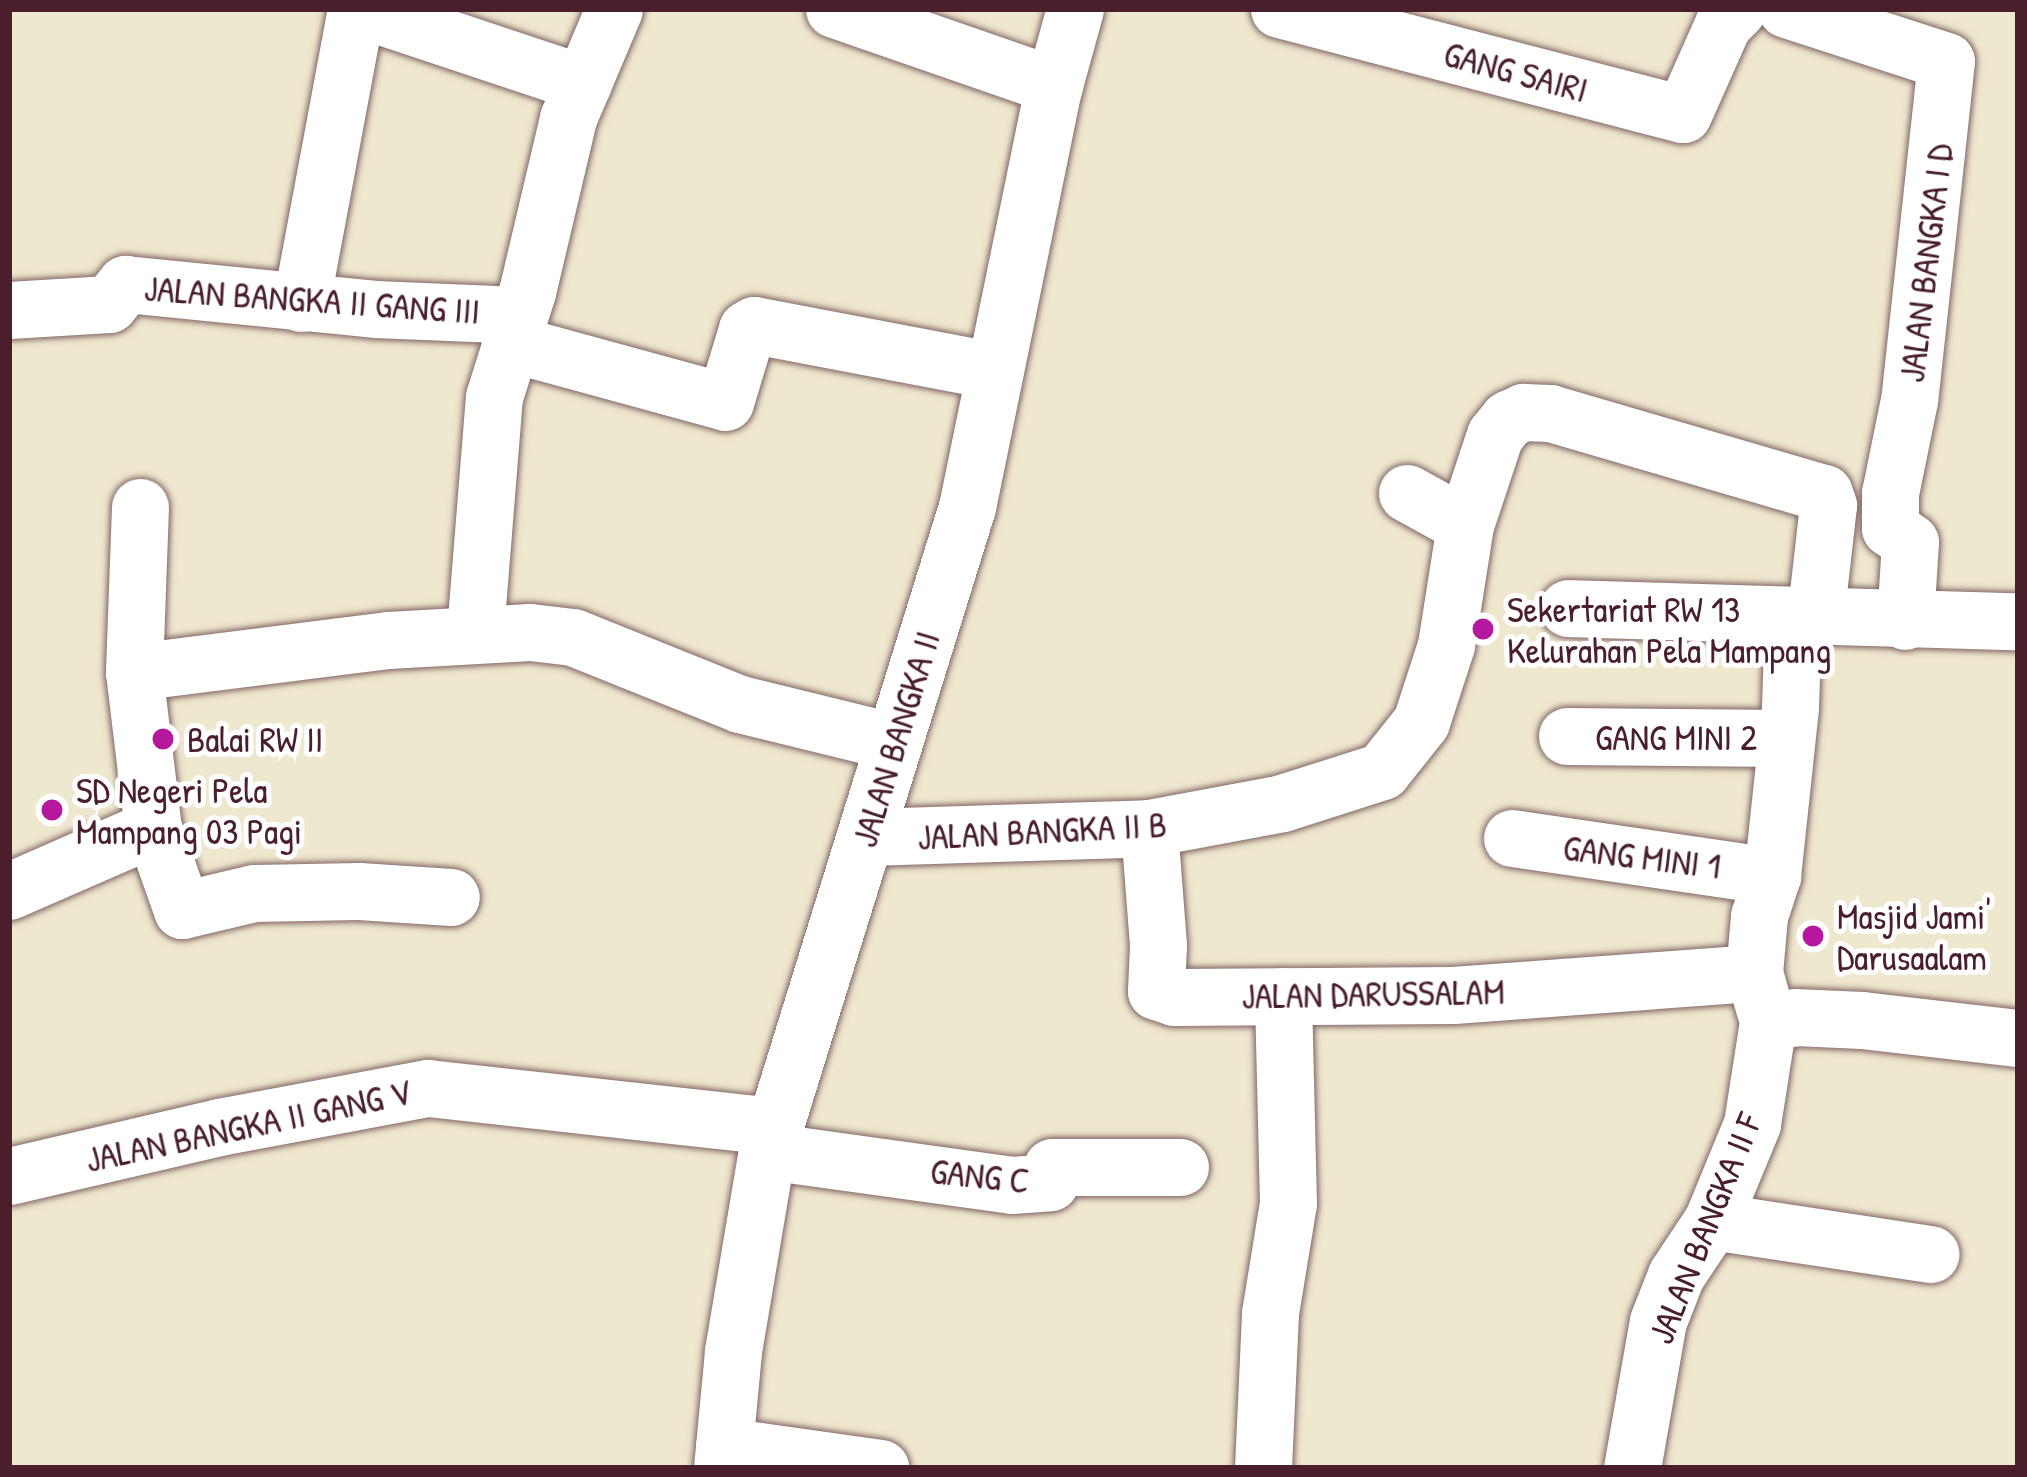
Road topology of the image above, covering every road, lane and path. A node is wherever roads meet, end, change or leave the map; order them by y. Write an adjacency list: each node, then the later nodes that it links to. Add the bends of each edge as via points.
1 (358, 9): 8 (street); 10 (street)
2 (614, 9): 8 (street, JALAN BANGKA II GANG III)
3 (834, 9): 9 (street)
4 (1075, 9): 9 (street, JALAN BANGKA II)
5 (1279, 9): 6 (street, GANG SAIRI, via 1683,114 1723,24)
6 (1738, 9)
7 (1786, 9): 19 (street, JALAN BANGKA I D, via 1946,61 1909,400 1890,494 1890,528 1910,542)
8 (583, 83): 12 (street, JALAN BANGKA II GANG III)
9 (1054, 85): 13 (street, JALAN BANGKA II)
10 (301, 303): 11 (street, JALAN BANGKA II GANG III, via 125,284 109,304); 12 (street, JALAN BANGKA II GANG III)
11 (9, 310)
12 (514, 328): 13 (street, via 725,402 754,325); 21 (street, via 494,397)
13 (995, 371): 25 (street, JALAN BANGKA II, via 967,507)
14 (1407, 493): 16 (street)
15 (140, 507): 22 (street)
16 (1465, 525): 18 (street, JALAN BANGKA II B, via 1495,435 1523,412 1550,413 1824,494); 27 (street, JALAN BANGKA II B, via 1439,671 1421,722 1382,771 1282,803)
17 (1568, 608): 18 (street)
18 (1804, 619): 19 (street); 24 (street, JALAN BANGKA II F)
19 (1905, 621): 20 (street)
20 (2018, 621)
21 (475, 632): 22 (street); 25 (street, via 573,637 722,698)
22 (134, 672): 26 (street)
23 (1567, 736): 24 (street, GANG MINI 2)
24 (1785, 737): 30 (street, JALAN BANGKA II F)
25 (891, 741): 28 (street, JALAN BANGKA II)
26 (153, 828): 31 (street); 32 (street, via 182,910 254,893)
27 (1149, 828): 28 (street, JALAN BANGKA II B); 33 (street, JALAN DARUSSALAM, via 1156,991)
28 (867, 837): 36 (street, JALAN BANGKA II)
29 (1512, 838): 30 (street, GANG MINI 1)
30 (1772, 875): 34 (street, JALAN BANGKA II F, via 1760,916)
31 (9, 891)
32 (451, 897)
33 (1283, 996): 34 (street, JALAN DARUSSALAM); 43 (street, via 1288,1203 1270,1312)
34 (1761, 998): 35 (street, via 1795,1017); 39 (street, JALAN BANGKA II F, via 1752,1124)
35 (2018, 1038)
36 (770, 1138): 37 (street, GANG C, via 1011,1185 1050,1182 1052,1167); 38 (street, JALAN BANGKA II GANG V, via 428,1088); 41 (street, JALAN BANGKA II)
37 (1180, 1167)
38 (9, 1176)
39 (1712, 1220): 40 (street); 44 (street, JALAN BANGKA II F, via 1658,1321)
40 (1931, 1254)
41 (723, 1457): 42 (street)
42 (880, 1468)
43 (1263, 1468)
44 (1632, 1468)

